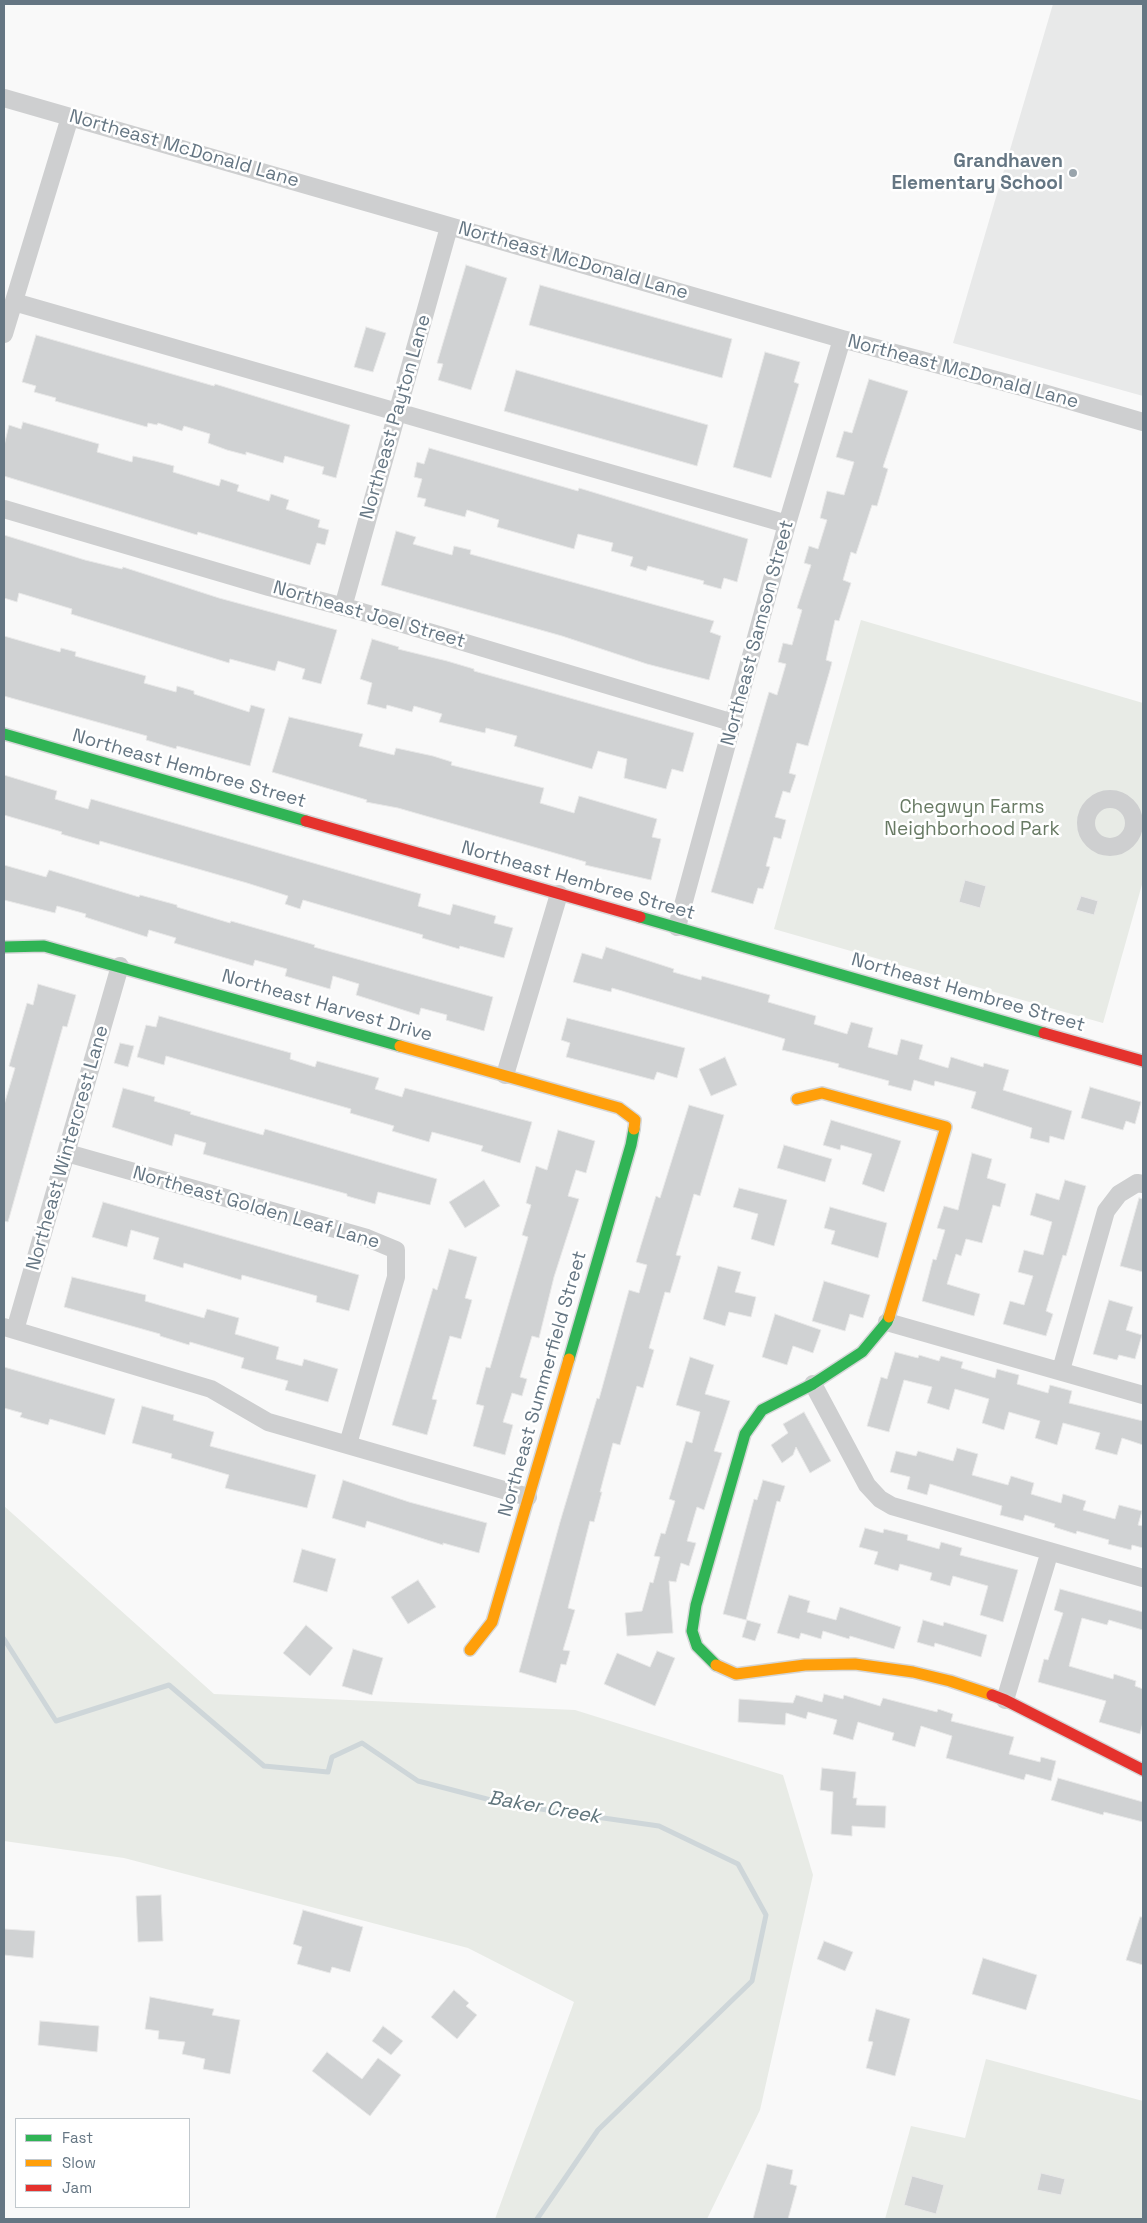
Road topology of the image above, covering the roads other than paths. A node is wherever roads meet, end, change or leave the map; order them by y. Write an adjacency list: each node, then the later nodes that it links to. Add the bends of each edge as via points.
1 (4, 98): 2 (street, Northeast McDonald Lane)
2 (70, 117): 3 (street, Northeast McDonald Lane); 4 (street)
3 (450, 227): 6 (street, Northeast McDonald Lane); 7 (street, Northeast Payton Lane)
4 (14, 302): 5 (street); 7 (street)
5 (4, 334)
6 (842, 339): 8 (street, Northeast McDonald Lane); 10 (street, Northeast Samson Street)
7 (398, 412): 10 (street); 11 (street, Northeast Payton Lane)
8 (1143, 422)
9 (4, 509): 11 (street, Northeast Joel Street)
10 (787, 524): 12 (street, Northeast Samson Street)
11 (343, 607): 12 (street, Northeast Joel Street)
12 (734, 723): 15 (street, Northeast Samson Street)
13 (4, 734): 14 (street, Northeast Hembree Street)
14 (559, 894): 15 (street, Northeast Hembree Street); 19 (street)
15 (677, 927): 18 (street, Northeast Hembree Street)
16 (4, 947): 17 (street, Northeast Harvest Drive, via 44,946)
17 (120, 966): 19 (street, Northeast Harvest Drive); 22 (street, Northeast Wintercrest Lane)
18 (1143, 1061)
19 (505, 1075): 21 (street, Northeast Harvest Drive, via 620,1108)
20 (797, 1099): 24 (street, via 822,1093 946,1128)
21 (635, 1120): 30 (street, Northeast Summerfield Street, via 631,1145)
22 (67, 1153): 25 (street, Northeast Wintercrest Lane); 29 (street, Northeast Golden Leaf Lane, via 367,1238 396,1250 396,1277)
23 (1143, 1184): 26 (street, via 1137,1183 1118,1194 1106,1211)
24 (887, 1322): 26 (street); 27 (street, via 862,1352)
25 (9, 1328): 29 (street, via 185,1380 211,1389 268,1422)
26 (1062, 1370): 28 (street)
27 (813, 1384): 31 (street, via 867,1485 880,1499 892,1506); 34 (street, via 762,1410 745,1434 696,1606 692,1631 696,1646 716,1665 736,1674 804,1665 855,1664 913,1672)
28 (1143, 1395)
29 (348, 1444): 30 (street)
30 (528, 1497): 33 (street, Northeast Summerfield Street, via 492,1622)
31 (1050, 1551): 32 (street); 34 (street)
32 (1143, 1578)
33 (470, 1650)
34 (1005, 1700): 35 (street)
35 (1143, 1770)

